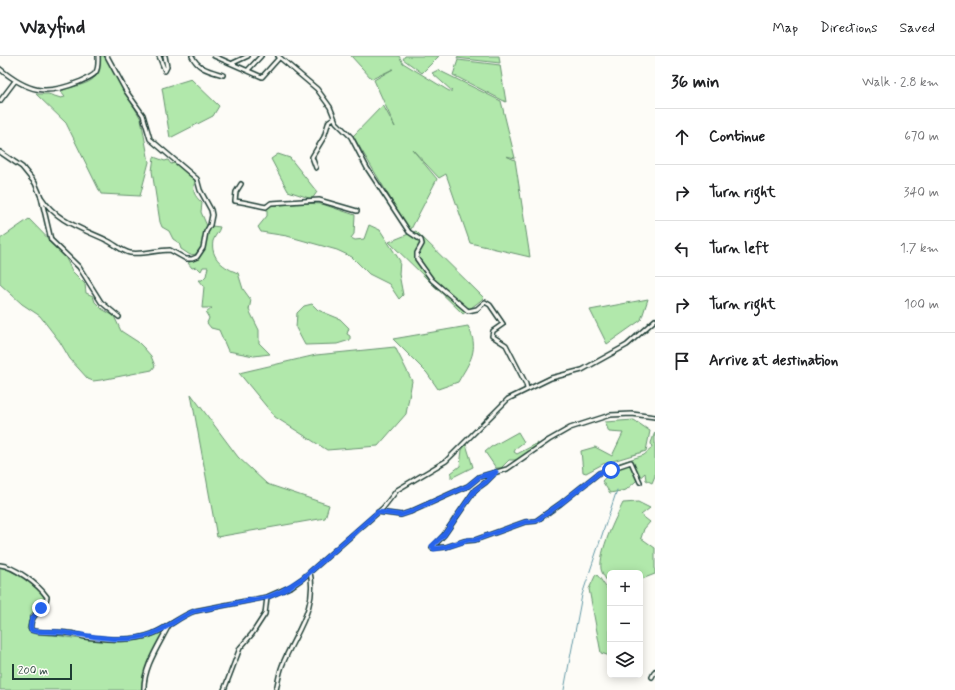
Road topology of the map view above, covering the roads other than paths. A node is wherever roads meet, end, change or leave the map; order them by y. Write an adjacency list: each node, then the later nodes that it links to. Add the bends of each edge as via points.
1 (98, 56): 14 (street, via 98,68 94,76 67,88 54,91 39,89)
2 (107, 56): 20 (street, via 126,91 143,115 150,139 196,179 212,215 203,248 197,257 192,259 180,258 170,250 141,254 127,252 108,240 68,223)
3 (159, 56): 4 (street, via 166,71)
4 (165, 56)
5 (193, 56): 13 (street, via 204,69)
6 (214, 56): 12 (street)
7 (248, 56): 10 (street)
8 (261, 56): 12 (street)
9 (279, 57): 12 (street, via 262,76); 16 (street, via 316,87 330,107)
10 (233, 63)
11 (0, 69): 14 (street)
12 (248, 70)
13 (223, 75)
14 (15, 81): 15 (street)
15 (0, 99)
16 (334, 118): 18 (street, via 328,121 324,137 312,157); 24 (street, via 351,137 367,168 409,232 421,240 417,259 432,280 468,311 477,309 485,302 490,304 503,324 493,331 492,336 506,345)
17 (0, 152): 20 (street, via 22,166 36,183)
18 (316, 168)
19 (241, 184): 21 (street, via 236,192 235,201 251,202 266,207 271,203 319,200)
20 (41, 197): 22 (street, via 51,240 79,267 101,302)
21 (358, 211)
22 (119, 317)
23 (655, 320): 24 (street, via 627,345 582,370 550,378)
24 (527, 389): 28 (street, via 508,399 446,461 397,490)
25 (655, 417): 26 (street, via 610,415 570,428 507,469)
26 (496, 472): 27 (street, via 475,490 432,548 475,540 525,522 536,521 599,473 627,462 631,462); 28 (street, via 479,477 468,486 410,512 401,515)
27 (640, 482)
28 (378, 512): 30 (street)
29 (0, 565): 32 (street, via 7,565 27,578 47,597 45,604 31,621 31,630 136,638)
30 (310, 572): 31 (street, via 292,586); 37 (street, via 312,588 305,620 282,666)
31 (267, 597): 32 (street, via 188,613); 36 (street, via 266,614 240,648)
32 (168, 627): 35 (street, via 150,664)
33 (655, 671): 34 (street)
34 (652, 677)
35 (144, 690)
36 (224, 690)
37 (276, 690)

